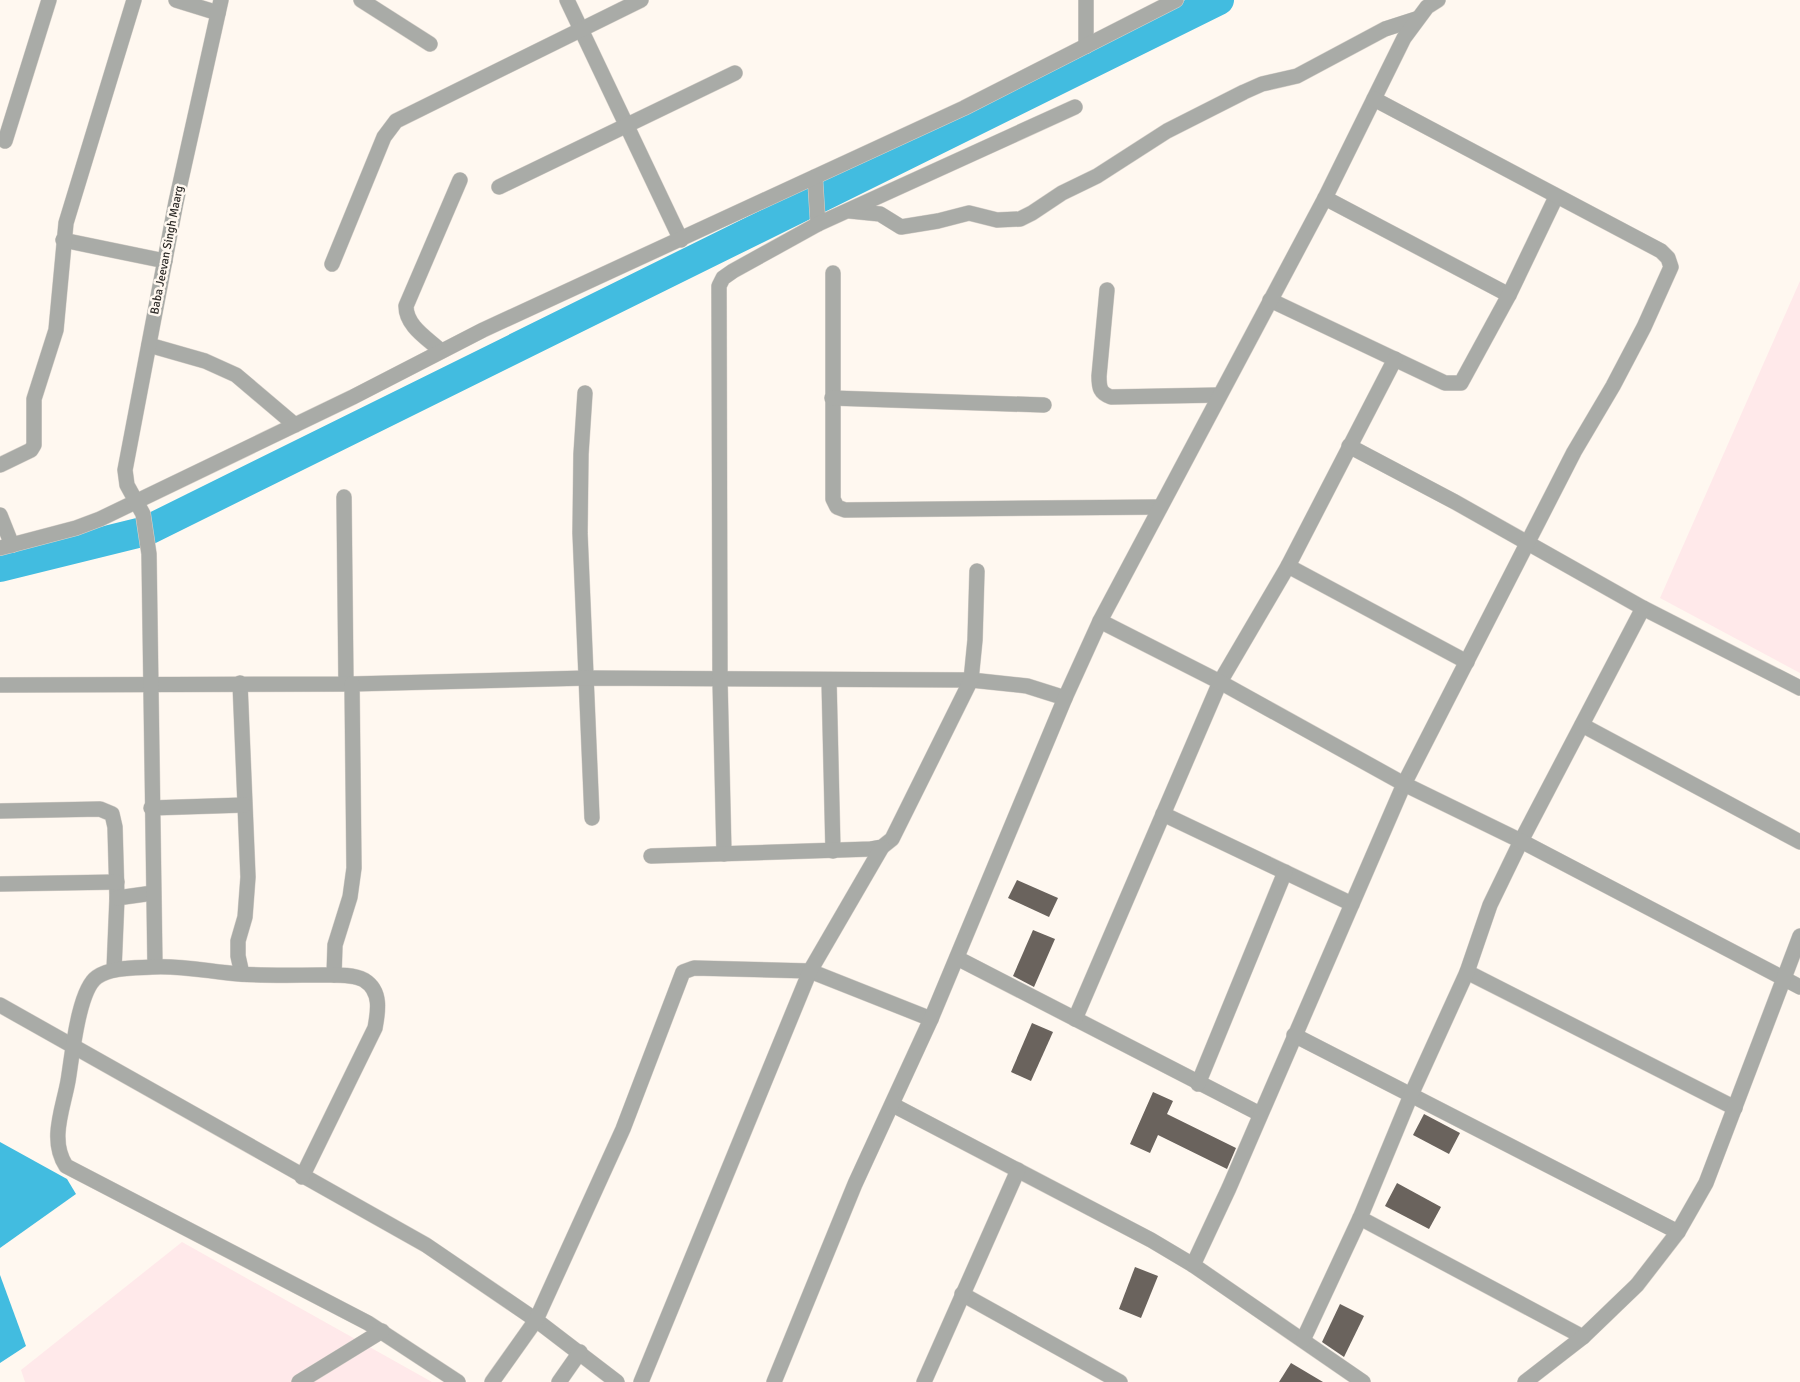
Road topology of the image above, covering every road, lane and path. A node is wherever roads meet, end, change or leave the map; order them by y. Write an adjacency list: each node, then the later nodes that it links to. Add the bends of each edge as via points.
1 (49, 0): 19 (street)
2 (134, 0): 27 (street)
3 (176, 0): 10 (street)
4 (361, 0): 13 (street)
5 (567, 0): 12 (street)
6 (640, 0): 12 (street)
7 (1086, 0): 14 (street)
8 (1176, 0): 14 (street)
9 (1438, 0): 11 (street)
10 (219, 7): 29 (street, Baba Jeevan Singh Maarg)
11 (1416, 19): 16 (street); 25 (street, via 1385,29 1297,76 1262,84 1236,95 1168,131 1020,219 997,220 969,213 901,227 880,214)
12 (581, 28): 18 (street); 30 (street, via 396,121 384,137)
13 (430, 44)
14 (1086, 46): 21 (street)
15 (735, 73): 18 (street)
16 (1374, 99): 23 (street); 24 (street)
17 (1075, 108): 25 (street)
18 (628, 126): 22 (street); 28 (street)
19 (5, 141)
20 (460, 180): 36 (street, via 406,306 411,324)
21 (816, 183): 26 (street); 28 (street)
22 (499, 187)
23 (1556, 197): 33 (street); 49 (street, via 1661,251 1671,267 1614,386 1574,452)
24 (1325, 198): 33 (street); 34 (street)
25 (846, 211): 26 (street)
26 (818, 220): 57 (street, via 733,271 723,278 719,286)
27 (62, 240): 29 (street); 44 (street, via 58,312 52,346 34,399 34,445 31,450)
28 (681, 240): 36 (street)
29 (165, 261): 35 (street, Baba Jeevan Singh Maarg)
30 (332, 264)
31 (833, 273): 40 (street)
32 (1107, 290): 39 (street, via 1098,376 1103,394 1111,397)
33 (1509, 295): 37 (street, via 1461,383 1446,383)
34 (1270, 300): 37 (street); 39 (street)
35 (149, 344): 42 (street, via 206,361 236,375); 46 (street, Baba Jeevan Singh Maarg, via 125,470 127,485)
36 (441, 351): 42 (street)
37 (1394, 359): 43 (street)
38 (585, 393): 56 (street, via 580,454 580,533)
39 (1219, 395): 47 (street)
40 (832, 398): 41 (street); 47 (street, via 833,498 837,507 845,510)
41 (1044, 405)
42 (295, 425): 46 (street)
43 (1349, 446): 49 (street); 51 (street)
44 (0, 465)
45 (344, 497): 62 (street)
46 (135, 500): 50 (street, via 76,528); 64 (street, Baba Jeevan Singh Maarg, via 143,514 147,533)
47 (1160, 507): 54 (street)
48 (0, 515): 50 (street)
49 (1527, 542): 53 (street); 55 (street)
50 (6, 547)
51 (1288, 566): 55 (street); 60 (street)
52 (977, 571): 59 (street)
53 (1643, 608): 65 (street); 67 (street)
54 (1100, 621): 60 (street); 66 (street)
55 (1467, 662): 68 (street)
56 (587, 678): 57 (street); 62 (street); 73 (street)
57 (720, 680): 58 (street); 78 (street)
58 (829, 680): 59 (street); 77 (street)
59 (970, 680): 66 (street, via 1026,686); 76 (street, via 892,839)
60 (1220, 682): 68 (street); 72 (street)
61 (240, 683): 62 (street); 64 (street); 69 (street)
62 (349, 684): 92 (street, via 354,868 350,897 335,945)
63 (0, 685): 64 (street)
64 (149, 686): 70 (street, Baba Jeevan Singh Maarg)
65 (1800, 688)
66 (1064, 698): 86 (street)
67 (1582, 725): 74 (street); 75 (street)
68 (1404, 784): 74 (street); 84 (street)
69 (244, 805): 70 (street); 91 (street, via 247,905 238,941)
70 (152, 808): 83 (street, Baba Jeevan Singh Maarg)
71 (0, 811): 82 (street, via 107,811 114,819)
72 (1163, 814): 80 (street); 97 (street)
73 (592, 818)
74 (1521, 841): 90 (street, via 1490,905); 93 (street)
75 (1800, 842)
76 (882, 847): 77 (street); 89 (street)
77 (833, 851): 78 (street)
78 (724, 854): 79 (street)
79 (651, 856)
80 (1284, 872): 84 (street); 100 (street)
81 (0, 884): 82 (street)
82 (117, 890): 83 (street); 88 (street)
83 (153, 894): 87 (street, Baba Jeevan Singh Maarg)
84 (1352, 904): 98 (street)
85 (1800, 936): 93 (street)
86 (957, 958): 96 (street); 97 (street)
87 (155, 966): 88 (street); 91 (street)
88 (114, 970): 99 (street, via 95,977 89,986)
89 (810, 971): 96 (street); 111 (street, via 694,968 680,976 623,1129); 121 (street)
90 (1467, 972): 101 (street); 103 (street)
91 (242, 974): 92 (street)
92 (334, 975): 106 (street, via 365,981 377,999 378,1009 370,1042)
93 (1784, 980): 94 (street); 103 (street)
94 (1800, 987)
95 (0, 1005): 99 (street)
96 (931, 1019): 102 (street)
97 (1076, 1019): 100 (street)
98 (1294, 1035): 101 (street); 104 (street)
99 (72, 1046): 106 (street); 112 (street, via 58,1142 66,1166)
100 (1198, 1084): 104 (street)
101 (1411, 1095): 107 (street); 108 (street)
102 (893, 1106): 105 (street); 122 (street, via 856,1184)
103 (1735, 1108): 108 (street, via 1706,1182)
104 (1260, 1114): 109 (street)
105 (1018, 1170): 109 (street); 110 (street)
106 (302, 1177): 111 (street, via 426,1245)
107 (1360, 1218): 113 (street); 114 (street)
108 (1678, 1232): 113 (street, via 1637,1285)
109 (1193, 1265): 114 (street)
110 (962, 1294): 123 (street); 124 (street)
111 (536, 1320): 115 (street); 118 (street)
112 (382, 1331): 116 (street); 117 (street)
113 (1582, 1336): 126 (street)
114 (1303, 1340): 125 (street)
115 (580, 1352): 119 (street); 120 (street)
116 (299, 1382)
117 (458, 1382)
118 (492, 1382)
119 (559, 1382)
120 (617, 1382)
121 (641, 1382)
122 (774, 1382)
123 (924, 1382)
124 (1120, 1382)
125 (1363, 1382)
126 (1525, 1382)

